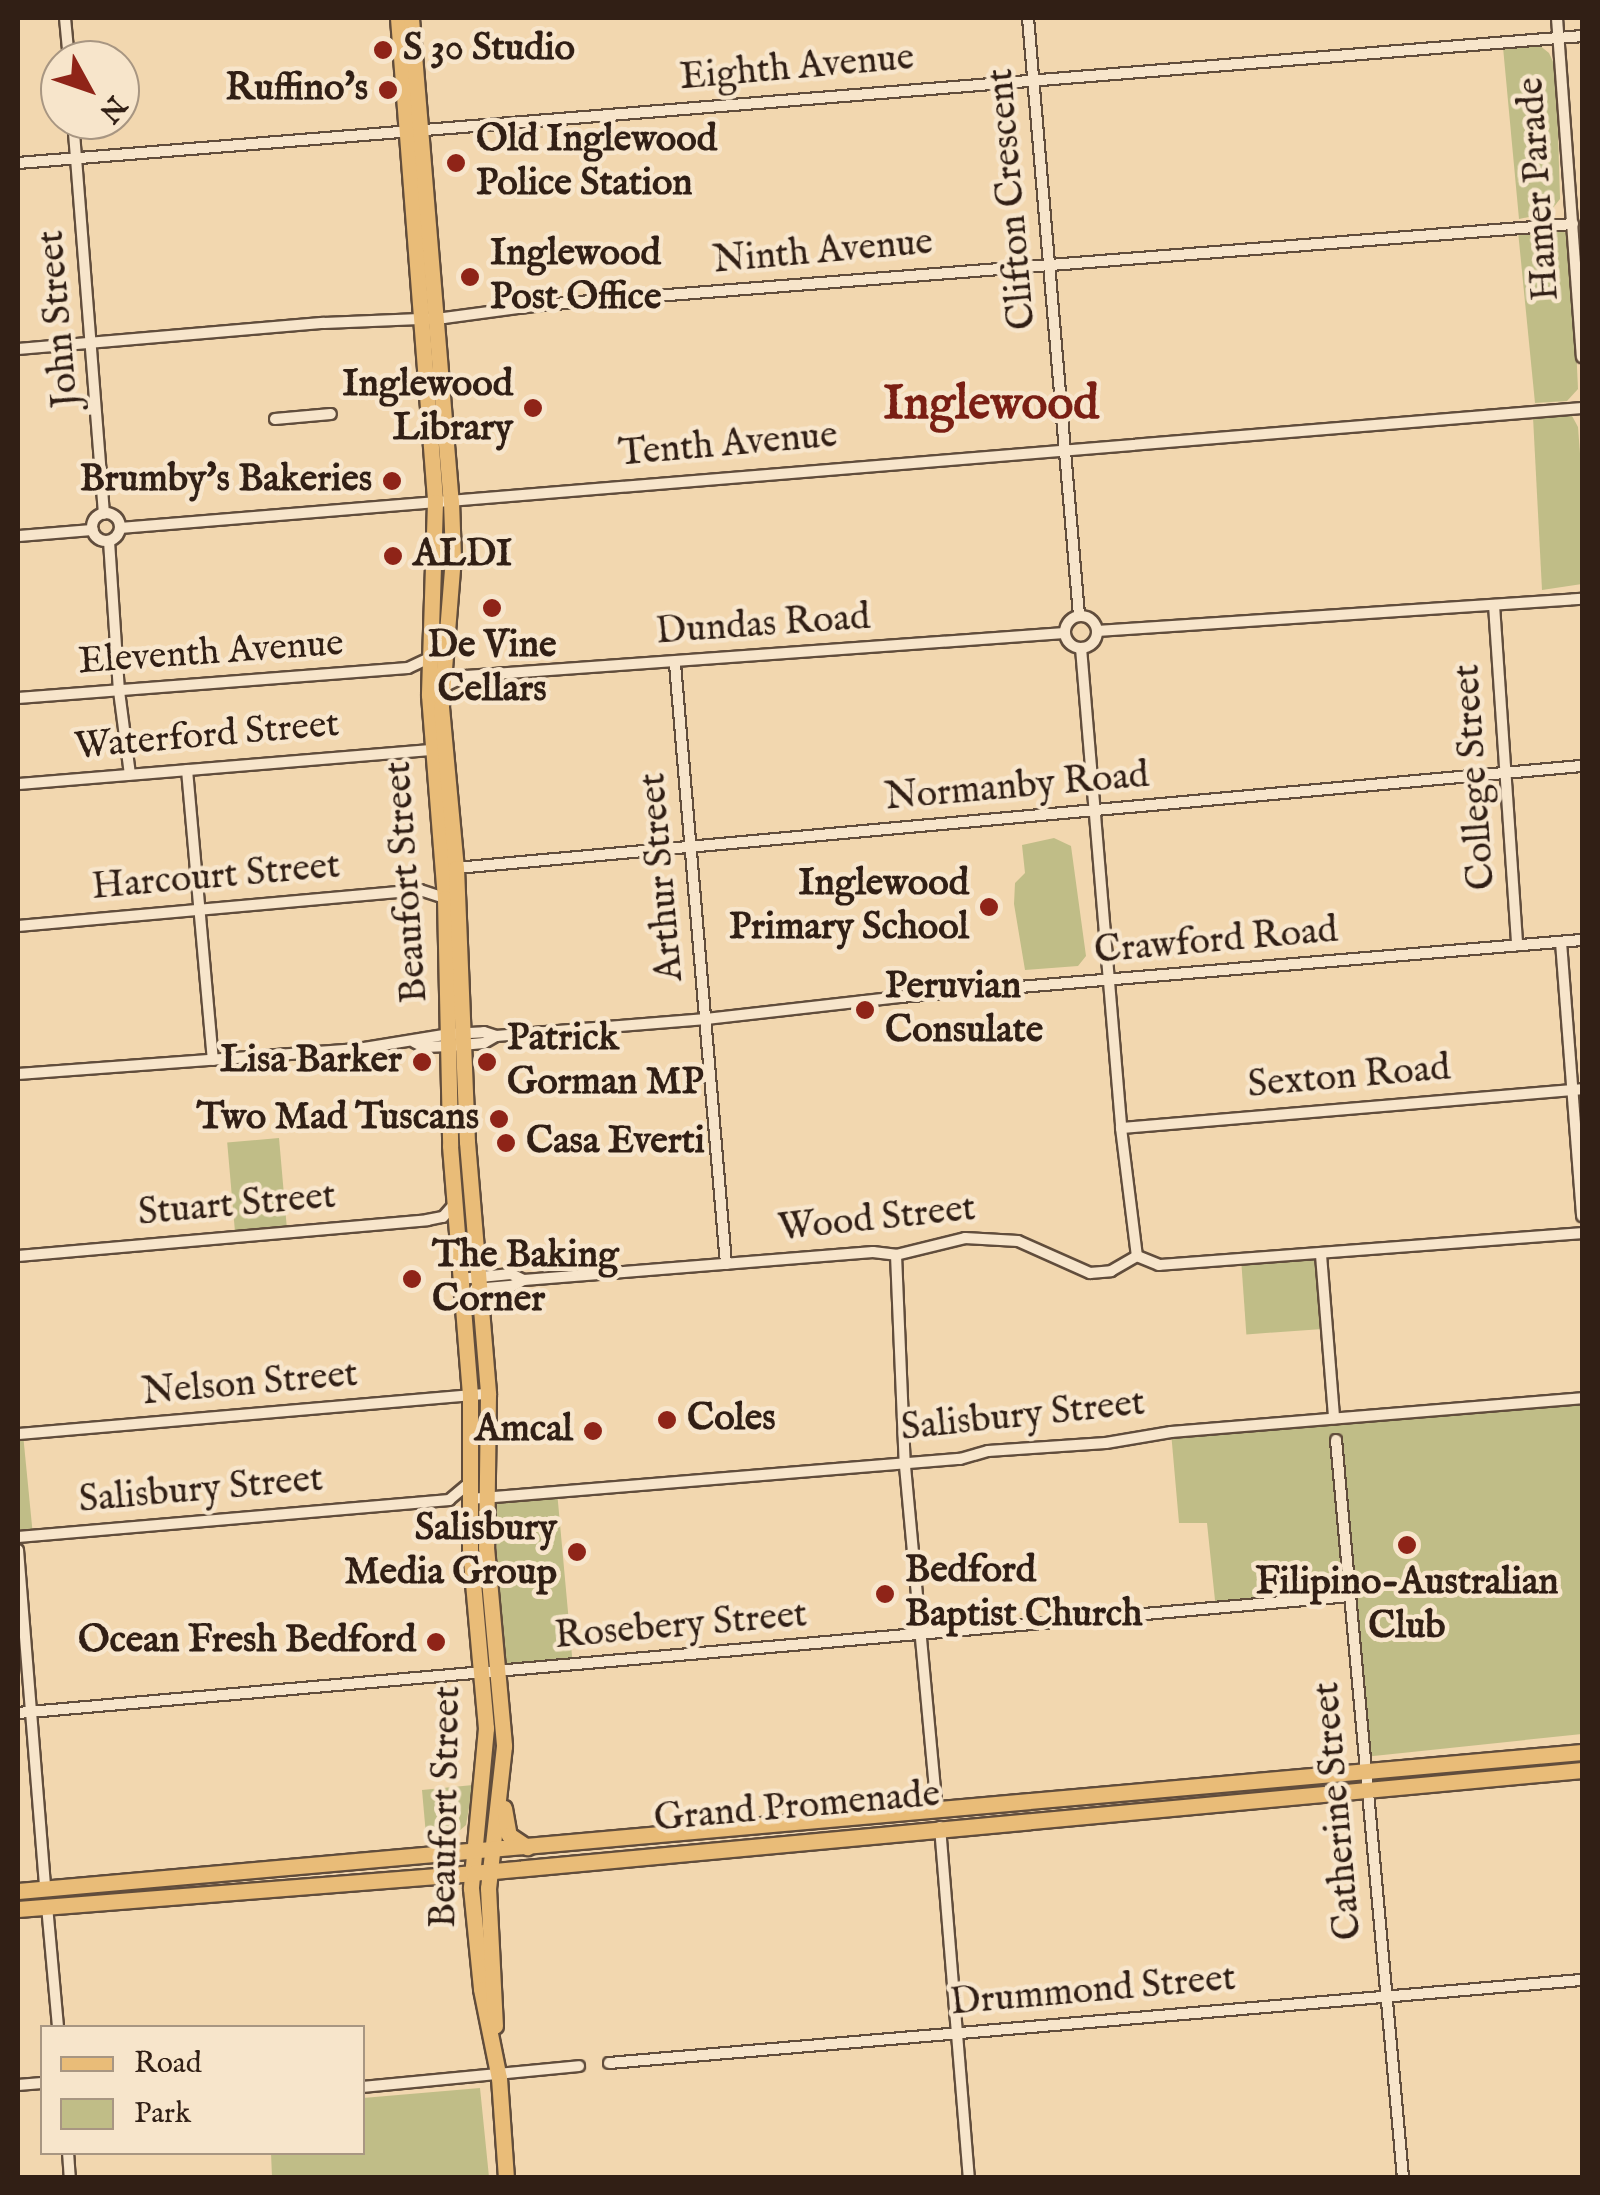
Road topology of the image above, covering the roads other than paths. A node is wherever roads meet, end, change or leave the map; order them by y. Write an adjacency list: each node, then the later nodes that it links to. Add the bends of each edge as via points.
1 (398, 18): 8 (main road, Beaufort Street)
2 (411, 18): 8 (main road, Beaufort Street)
3 (1028, 18): 7 (street, Clifton Crescent)
4 (1556, 18): 6 (street, Hamer Parade)
5 (1582, 36): 6 (street, Eighth Avenue)
6 (1559, 38): 7 (street, Eighth Avenue); 12 (street, Hamer Parade)
7 (1033, 80): 8 (street, Eighth Avenue); 13 (street, Clifton Crescent)
8 (415, 132): 10 (street, Eighth Avenue); 14 (main road, Beaufort Street)
9 (75, 140): 10 (street, John Street)
10 (76, 158): 11 (street, Eighth Avenue); 15 (street, John Street)
11 (18, 163)
12 (1573, 224): 13 (street, Ninth Avenue); 17 (street, Hamer Parade)
13 (1048, 265): 14 (street, Ninth Avenue); 21 (street, Clifton Crescent)
14 (427, 319): 15 (street, Ninth Avenue); 22 (main road, Beaufort Street)
15 (92, 343): 16 (street, Ninth Avenue); 23 (street, John Street)
16 (18, 349)
17 (1582, 357)
18 (1582, 408): 21 (street, Tenth Avenue)
19 (332, 414): 20 (street)
20 (275, 419)
21 (1065, 448): 22 (street, Tenth Avenue); 30 (street, Clifton Crescent)
22 (443, 501): 24 (street, Tenth Avenue); 34 (main road, Beaufort Street)
23 (104, 514): 24 (street); 25 (street)
24 (120, 528): 27 (street)
25 (93, 530): 26 (street); 27 (street)
26 (18, 536)
27 (108, 541): 39 (street)
28 (1582, 600): 29 (street)
29 (1494, 605): 31 (street); 47 (street, College Street)
30 (1079, 616): 31 (street, via 1091,619); 32 (street)
31 (1097, 631): 33 (street)
32 (1064, 634): 33 (street); 35 (street, Dundas Road)
33 (1081, 648): 49 (street)
34 (436, 660): 36 (street, Eleventh Avenue); 37 (street); 38 (main road, Beaufort Street)
35 (676, 664): 37 (street, Dundas Road); 50 (street, Arthur Street)
36 (408, 668): 38 (street); 39 (street, Eleventh Avenue)
37 (466, 676): 38 (street, Dundas Road)
38 (435, 684): 41 (main road, Beaufort Street); 42 (main road, Beaufort Street)
39 (118, 691): 40 (street, Eleventh Avenue); 46 (street)
40 (18, 698)
41 (431, 729): 42 (main road, Beaufort Street); 43 (street)
42 (438, 749): 43 (street, Waterford Street); 51 (main road, Beaufort Street)
43 (402, 750): 45 (street, Waterford Street)
44 (1582, 766): 47 (street, Normanby Road)
45 (187, 770): 46 (street, Waterford Street); 54 (street)
46 (130, 774): 48 (street, Waterford Street)
47 (1506, 774): 49 (street, Normanby Road); 58 (street, College Street)
48 (18, 784)
49 (1094, 810): 50 (street, Normanby Road); 59 (street)
50 (690, 847): 51 (street, Normanby Road); 60 (street, Arthur Street)
51 (450, 872): 52 (street, Harcourt Street); 53 (main road, Beaufort Street); 61 (main road, Beaufort Street)
52 (420, 890): 53 (street, Harcourt Street); 54 (street, Harcourt Street)
53 (445, 898): 61 (main road, Beaufort Street)
54 (199, 910): 55 (street, Harcourt Street); 62 (street)
55 (18, 926)
56 (1582, 940): 57 (street, Crawford Road)
57 (1561, 942): 58 (street, Crawford Road); 64 (street)
58 (1516, 945): 59 (street, Crawford Road)
59 (1110, 983): 60 (street, Crawford Road, via 885,998); 65 (street)
60 (706, 1019): 61 (street, Crawford Road); 73 (street, Arthur Street)
61 (456, 1040): 62 (street, Crawford Road); 66 (main road, Beaufort Street, via 450,1146); 74 (main road, Beaufort Street)
62 (213, 1060): 63 (street, Crawford Road)
63 (18, 1074)
64 (1577, 1089): 65 (street, Sexton Road); 67 (street)
65 (1121, 1128): 72 (street)
66 (455, 1202): 71 (street, Stuart Street, via 443,1217); 75 (main road, Beaufort Street)
67 (1582, 1216)
68 (1582, 1234): 69 (street, Wood Street)
69 (1321, 1254): 72 (street, Wood Street, via 1158,1265); 79 (street)
70 (896, 1255): 72 (street, Wood Street, via 948,1240 993,1238 1018,1241 1090,1273 1112,1271); 73 (street, Wood Street); 82 (street)
71 (18, 1256)
72 (1137, 1256)
73 (726, 1264): 74 (street, Wood Street, via 524,1280 511,1274)
74 (480, 1282): 75 (street, Wood Street); 76 (main road, Beaufort Street)
75 (461, 1284): 77 (main road, Beaufort Street)
76 (488, 1394): 77 (street, Nelson Street); 84 (main road, Beaufort Street)
77 (470, 1396): 80 (street, Nelson Street); 83 (main road, Beaufort Street)
78 (1582, 1398): 79 (street, Salisbury Street)
79 (1334, 1418): 82 (street, Salisbury Street)
80 (18, 1434)
81 (1336, 1440): 89 (street, Catherine Street)
82 (906, 1460): 84 (street, Salisbury Street); 90 (street)
83 (470, 1490): 84 (street, Salisbury Street); 85 (street); 86 (main road, Beaufort Street)
84 (487, 1497): 91 (main road, Beaufort Street)
85 (449, 1500): 86 (street); 87 (street, Salisbury Street)
86 (470, 1519): 91 (main road, Beaufort Street)
87 (18, 1537)
88 (18, 1550): 93 (street)
89 (1349, 1596): 90 (street, Rosebery Street); 96 (street, Catherine Street)
90 (919, 1636): 91 (street, Rosebery Street); 99 (street)
91 (490, 1674): 93 (street, Rosebery Street); 97 (main road, Beaufort Street); 103 (main road, Beaufort Street)
92 (18, 1712): 93 (street, Rosebery Street)
93 (31, 1712): 107 (street)
94 (1582, 1752): 96 (main road, Grand Promenade)
95 (1582, 1770): 98 (main road, Grand Promenade)
96 (1366, 1772): 98 (street, Catherine Street); 99 (main road, Grand Promenade)
97 (501, 1774): 101 (main road, via 505,1828); 102 (main road, Beaufort Street)
98 (1367, 1791): 100 (main road, Grand Promenade); 113 (street, Catherine Street)
99 (937, 1809): 101 (main road, Grand Promenade)
100 (940, 1828): 104 (main road, Grand Promenade); 115 (street)
101 (526, 1847): 102 (main road, Grand Promenade)
102 (491, 1850): 103 (main road, Grand Promenade); 104 (main road, Beaufort Street)
103 (472, 1851): 105 (main road, Beaufort Street); 107 (main road, Grand Promenade)
104 (489, 1870): 105 (main road, Grand Promenade); 116 (main road, Beaufort Street)
105 (472, 1872): 106 (main road, Grand Promenade); 112 (main road, Beaufort Street)
106 (447, 1874): 109 (main road, Grand Promenade); 112 (main road, via 462,1891 473,1975)
107 (45, 1888): 108 (main road, Grand Promenade)
108 (18, 1891)
109 (47, 1906): 110 (main road, Grand Promenade); 114 (street)
110 (18, 1909)
111 (1582, 1980): 113 (street, Drummond Street)
112 (481, 1989): 116 (main road, Beaufort Street)
113 (1386, 1998): 115 (street, Drummond Street); 123 (street, Catherine Street)
114 (58, 2025)
115 (955, 2034): 117 (street, Drummond Street); 122 (street)
116 (494, 2040): 119 (main road, Beaufort Street)
117 (609, 2063)
118 (579, 2066): 119 (street)
119 (499, 2078): 120 (street); 121 (main road, Beaufort Street)
120 (365, 2087)
121 (506, 2178)
122 (968, 2178)
123 (1403, 2178)

